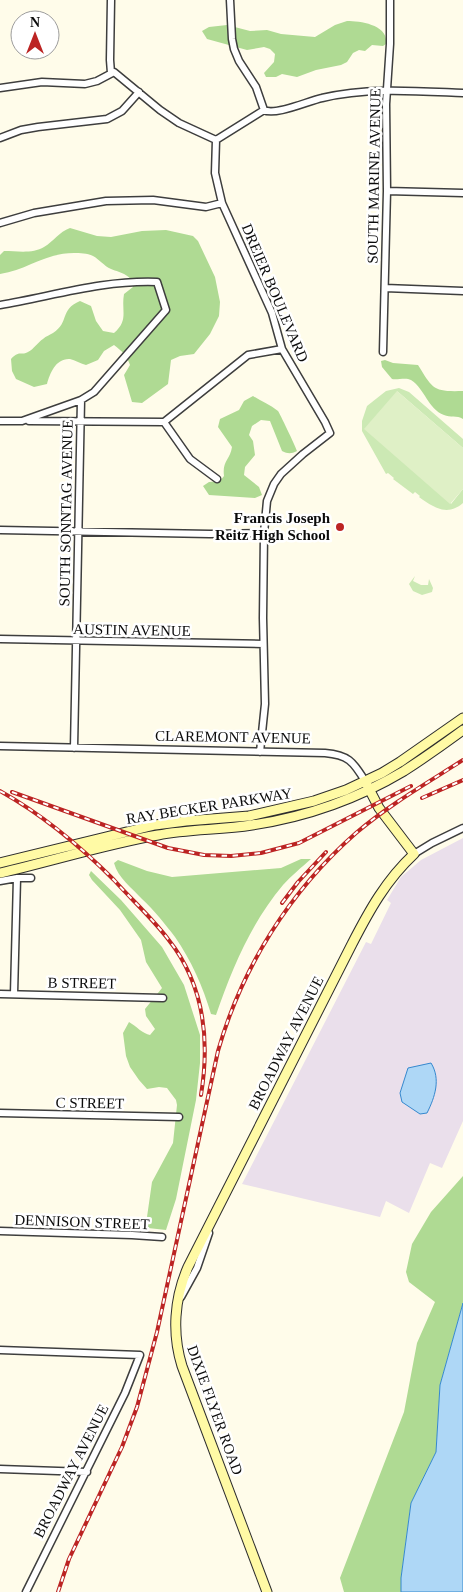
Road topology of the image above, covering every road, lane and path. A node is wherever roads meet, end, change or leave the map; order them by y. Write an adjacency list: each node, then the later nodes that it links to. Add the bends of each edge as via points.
1 (111, 0): 4 (street)
2 (230, 0): 9 (street, via 234,49 256,86)
3 (390, 0): 6 (street, SOUTH MARINE AVENUE)
4 (111, 72): 5 (street, via 85,84 42,82); 7 (street)
5 (0, 88)
6 (387, 91): 8 (street); 9 (street, via 354,91 279,110); 12 (street, SOUTH MARINE AVENUE)
7 (140, 92): 10 (street, via 122,111 106,119 21,130); 11 (street, via 179,123)
8 (463, 93)
9 (264, 110): 11 (street)
10 (0, 138)
11 (216, 140): 14 (street, DREIER BOULEVARD, via 215,174)
12 (387, 191): 13 (street); 16 (street, SOUTH MARINE AVENUE)
13 (463, 193)
14 (222, 203): 15 (street, via 206,207 153,200 106,201 34,212); 19 (street, DREIER BOULEVARD, via 272,313)
15 (0, 223)
16 (385, 288): 17 (street); 20 (street, SOUTH MARINE AVENUE)
17 (463, 291)
18 (0, 304): 21 (street, SOUTH SONNTAG AVENUE, via 111,283 157,282 166,310 102,385)
19 (282, 349): 25 (street, via 248,355); 29 (street, DREIER BOULEVARD, via 330,433 290,465 274,484 267,501)
20 (384, 352)
21 (80, 400): 23 (street); 24 (street, SOUTH SONNTAG AVENUE)
22 (0, 421): 23 (street)
23 (22, 421): 24 (street)
24 (80, 421): 25 (street); 28 (street, SOUTH SONNTAG AVENUE)
25 (164, 422): 26 (street, via 190,459)
26 (217, 479)
27 (0, 530): 28 (street)
28 (78, 531): 29 (street); 31 (street, SOUTH SONNTAG AVENUE)
29 (264, 534): 32 (street, DREIER BOULEVARD)
30 (0, 640): 31 (street, AUSTIN AVENUE)
31 (76, 641): 32 (street, AUSTIN AVENUE); 36 (street, SOUTH SONNTAG AVENUE)
32 (263, 644): 37 (street, DREIER BOULEVARD, via 265,704)
33 (463, 718): 38 (main road, RAY BECKER PARKWAY)
34 (463, 730): 38 (main road, RAY BECKER PARKWAY, via 406,770)
35 (0, 746): 36 (street, CLAREMONT AVENUE)
36 (74, 748): 37 (street, CLAREMONT AVENUE)
37 (260, 752): 38 (street, CLAREMONT AVENUE, via 338,754 352,761)
38 (368, 785): 40 (main road, CLAREMONT AVENUE, via 379,808); 41 (main road, RAY BECKER PARKWAY, via 276,811 186,820); 42 (main road, RAY BECKER PARKWAY, via 333,805 285,819 157,835)
39 (463, 828): 40 (street, BROADWAY AVENUE)
40 (414, 854): 53 (main road, BROADWAY AVENUE, via 372,906 188,1267)
41 (0, 864)
42 (0, 873)
43 (17, 878): 44 (street); 45 (street); 47 (street)
44 (32, 878)
45 (0, 881)
46 (0, 994): 47 (street, B STREET)
47 (14, 994): 48 (street, B STREET)
48 (163, 998)
49 (0, 1113): 50 (street, C STREET)
50 (180, 1117)
51 (0, 1231): 52 (street, DENNISON STREET)
52 (162, 1237)
53 (177, 1305): 58 (main road, DIXIE FLYER ROAD, via 176,1339 182,1366)
54 (0, 1350): 56 (street, BROADWAY AVENUE, via 140,1355)
55 (0, 1469): 56 (street)
56 (87, 1472): 57 (street, BROADWAY AVENUE)
57 (26, 1592)
58 (267, 1592)

